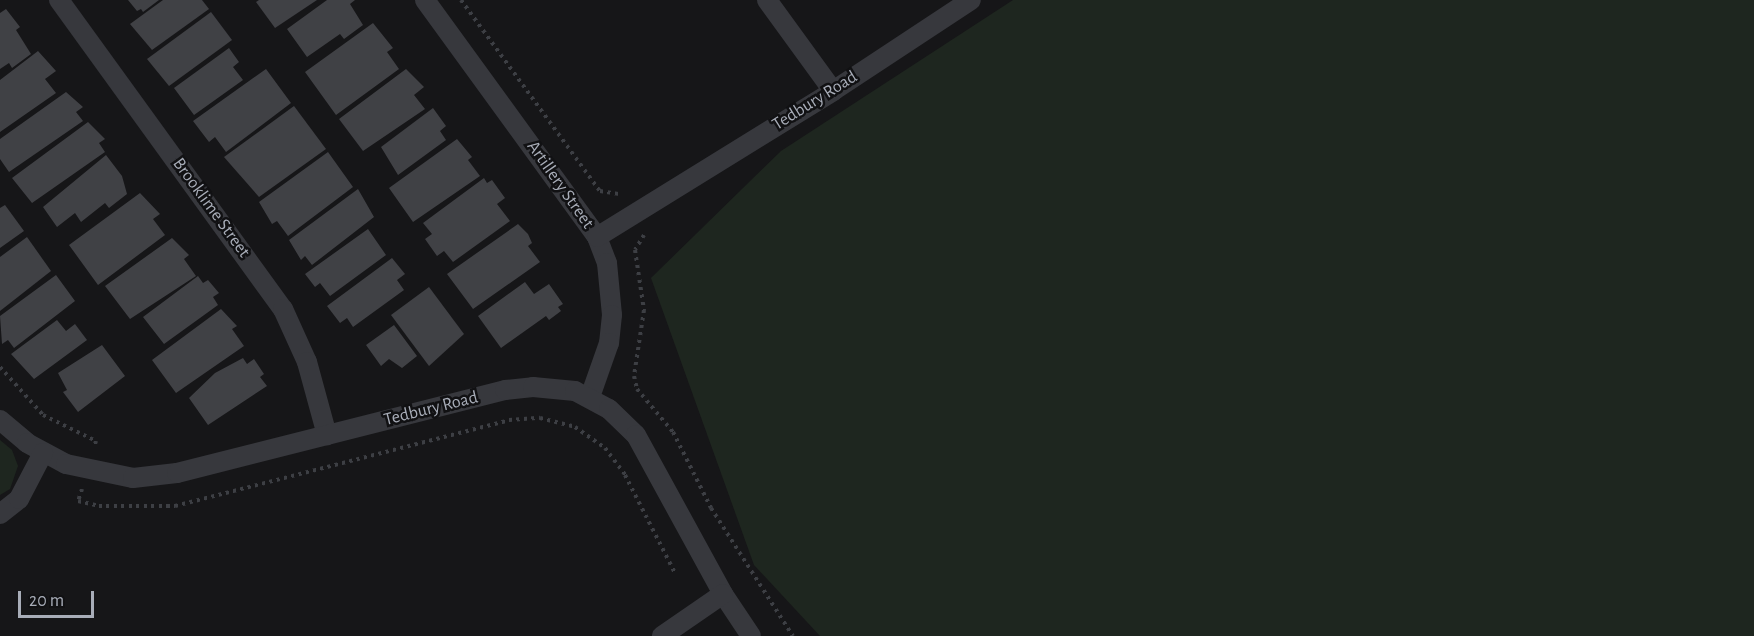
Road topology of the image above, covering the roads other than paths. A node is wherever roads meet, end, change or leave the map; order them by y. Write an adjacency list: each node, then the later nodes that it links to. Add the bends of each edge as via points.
1 (59, 0): 9 (street, Brooklime Street, via 284,309 307,362)
2 (425, 0): 6 (street, Artillery Street)
3 (767, 0): 5 (street)
4 (971, 0): 5 (street, Tedbury Road)
5 (833, 91): 6 (street, Tedbury Road)
6 (597, 237): 7 (street, Artillery Street, via 607,264 612,315 609,342)
7 (590, 397): 9 (street, Tedbury Road, via 557,388 506,390); 12 (street, Tedbury Road, via 636,435)
8 (0, 420): 10 (street, Tedbury Road)
9 (327, 435): 10 (street, Tedbury Road, via 177,473 133,478 87,471)
10 (43, 453): 11 (street, via 19,499)
11 (0, 514)
12 (723, 594): 13 (street); 14 (street, Tedbury Road)
13 (662, 636)
14 (751, 636)

